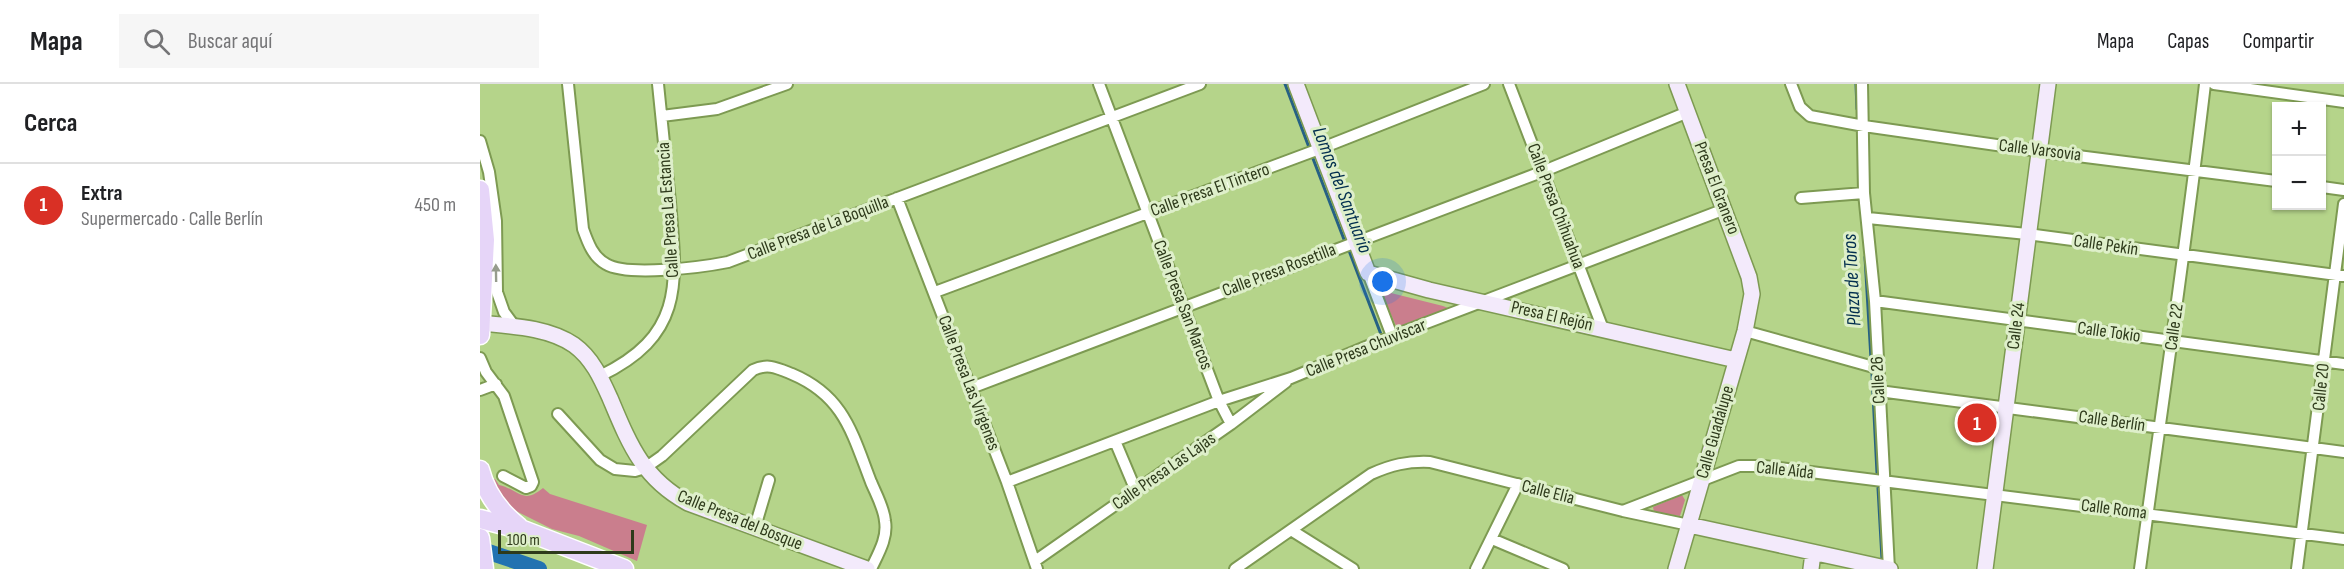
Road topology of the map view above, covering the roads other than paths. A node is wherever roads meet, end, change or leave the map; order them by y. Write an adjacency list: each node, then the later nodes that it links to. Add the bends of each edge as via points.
1 (568, 84): 40 (street, Calle Presa de La Boquilla, via 583,230 588,244 605,264 615,268)
2 (658, 84): 17 (street, Calle Presa La Estancia)
3 (786, 84): 17 (street, via 717,110)
4 (1099, 84): 18 (street, Calle Presa San Marcos)
5 (1200, 84): 18 (street, Calle Presa de La Boquilla)
6 (1296, 84): 21 (street)
7 (1484, 84): 21 (street, Calle Presa El Tintero)
8 (1509, 84): 24 (street, Calle Presa Chihuahua)
9 (1677, 84): 16 (street, Presa El Granero)
10 (1791, 84): 19 (street, Calle Varsovia, via 1800,107 1810,116)
11 (1862, 84): 19 (street, Calle 26)
12 (2048, 84): 22 (street, Calle 24)
13 (2205, 84): 23 (street, Calle 22)
14 (2214, 84): 15 (street)
15 (2344, 102)
16 (1688, 112): 24 (street, Calle Presa Rosetilla); 33 (street, Presa El Granero)
17 (662, 116): 40 (street, Calle Presa La Estancia)
18 (1112, 117): 30 (street, Calle Presa de La Boquilla); 34 (street, Calle Presa San Marcos)
19 (1864, 126): 22 (street, Calle Varsovia); 29 (street, Calle 26)
20 (480, 141): 50 (street, one-way to 20, via 496,292 496,221)
21 (1322, 148): 34 (street, Calle Presa El Tintero); 37 (street)
22 (2038, 151): 23 (street, Calle Varsovia); 36 (street, Calle 24)
23 (2195, 169): 25 (street, Calle Varsovia); 38 (street, Calle 22)
24 (1544, 171): 37 (street, Calle Presa Rosetilla); 39 (street, Calle Presa Chihuahua)
25 (2272, 180)
26 (2326, 188): 28 (street)
27 (480, 190): 49 (main road, via 486,240)
28 (2344, 190)
29 (1864, 193): 31 (street); 35 (street, Calle 26)
30 (897, 198): 40 (street, Calle Presa de La Boquilla, via 728,262); 43 (street, Calle Presa Las Vírgenes)
31 (1802, 198)
32 (2344, 204): 42 (street, Calle 20)
33 (1725, 208): 39 (street, Calle Presa Chuvíscar); 44 (street, Presa El Granero)
34 (1148, 213): 43 (street, Calle Presa El Tintero); 47 (street, Calle Presa San Marcos)
35 (1868, 218): 36 (street, Calle Pekín); 46 (street, Calle 26)
36 (2027, 234): 38 (street, Calle Pekín); 48 (street, Calle 24)
37 (1357, 241): 41 (street); 47 (street, Calle Presa Rosetilla)
38 (2183, 256): 42 (street, Calle Pekín); 54 (street, Calle 22)
39 (1578, 264): 45 (street, Calle Presa Chuvíscar); 51 (street, Calle Presa Chihuahua)
40 (676, 268): 60 (street, Calle Presa La Estancia, via 672,301 650,340 635,356)
41 (1368, 273): 45 (street, Presa El Rejón); 53 (street)
42 (2339, 275): 57 (street, Calle 20)
43 (935, 292): 63 (street, Calle Presa Las Vírgenes)
44 (1752, 294): 52 (street, Calle Guadalupe)
45 (1486, 301): 51 (street, Presa El Rejón); 53 (street, Calle Presa Chuvíscar)
46 (1875, 301): 48 (street, Calle Tokio); 59 (street, Calle 26)
47 (1183, 307): 63 (street, Calle Presa Rosetilla); 66 (street, Calle Presa San Marcos)
48 (2016, 320): 54 (street, Calle Tokio); 67 (street, Calle 24)
49 (481, 327): 50 (street, Calle Presa del Bosque)
50 (515, 327): 60 (street, Calle Presa del Bosque, via 573,345)
51 (1603, 328): 56 (street, Presa El Rejón)
52 (1745, 330): 56 (street, Calle Guadalupe); 59 (street)
53 (1392, 336): 61 (street, Calle Presa Chuvíscar)
54 (2173, 341): 57 (street, Calle Tokio); 70 (street, Calle 22)
55 (480, 358): 62 (street)
56 (1736, 360): 78 (street, Calle Guadalupe)
57 (2323, 361): 58 (street, Calle Tokio); 72 (street, Calle 20)
58 (2344, 364)
59 (1877, 368): 65 (street, Calle 26)
60 (600, 376): 74 (street, Calle Presa del Bosque, via 626,436)
61 (1291, 378): 66 (street, Calle Presa Chuvíscar); 69 (street, Calle Presa Las Lajas)
62 (496, 384): 64 (street); 76 (street, via 504,396 533,482 526,488)
63 (971, 388): 79 (street, Calle Presa Las Vírgenes)
64 (480, 390)
65 (1879, 391): 67 (street, Calle Berlín); 80 (street, Calle 26)
66 (1219, 401): 69 (street, Calle Presa San Marcos); 71 (street, Calle Presa Chuvíscar)
67 (2005, 407): 70 (street, Calle Berlín); 83 (street, Calle 24)
68 (558, 414): 74 (street, via 600,460 615,470)
69 (1231, 424): 82 (street, Calle Presa Las Lajas)
70 (2159, 428): 72 (street, Calle Berlín); 85 (street, Calle 22)
71 (1115, 441): 79 (street, Calle Presa Chuvíscar); 82 (street)
72 (2314, 448): 73 (street, Calle Berlín); 91 (street, Calle 20)
73 (2344, 452)
74 (645, 468): 88 (street, Calle Presa del Bosque, via 663,487 682,499); 99 (street, via 753,370 772,366 801,378 822,390 842,414 880,505 885,537)
75 (480, 470): 89 (main road, via 499,508)
76 (503, 476)
77 (769, 480): 88 (street)
78 (1701, 480): 80 (street, Calle Aída, via 1739,466 1763,466); 84 (street, Calle Aída); 87 (street, Calle Guadalupe)
79 (1007, 482): 96 (street, Calle Presa Las Vírgenes)
80 (1883, 482): 83 (street, Calle Roma); 106 (street, Calle 26)
81 (1518, 484): 84 (street, Calle Elia); 90 (street, Calle Elia, via 1430,462 1393,464 1371,474); 93 (street)
82 (1136, 491): 96 (street, Calle Presa Las Lajas)
83 (1994, 494): 85 (street, Calle Roma); 107 (street, Calle 24)
84 (1623, 511): 87 (street, Calle Elia)
85 (2148, 513): 91 (street, Calle Roma); 108 (street, Calle 22)
86 (480, 519): 89 (main road)
87 (1689, 525): 95 (street, Calle Elia); 104 (street, Calle Guadalupe)
88 (755, 527): 99 (street, Calle Presa del Bosque)
89 (522, 530): 98 (main road)
90 (1291, 530): 100 (street, Calle Elia); 101 (street)
91 (2301, 533): 94 (street, Calle Roma); 109 (street, Calle 20)
92 (480, 538): 97 (main road)
93 (1492, 539): 102 (street); 103 (street)
94 (2344, 539)
95 (1813, 553): 105 (street); 106 (street, Calle Elia)
96 (1036, 565)
97 (484, 569)
98 (624, 569)
99 (869, 569)
100 (1235, 569)
101 (1353, 569)
102 (1476, 569)
103 (1563, 569)
104 (1676, 569)
105 (1811, 569)
106 (1889, 569)
107 (1985, 569)
108 (2140, 569)
109 (2297, 569)

